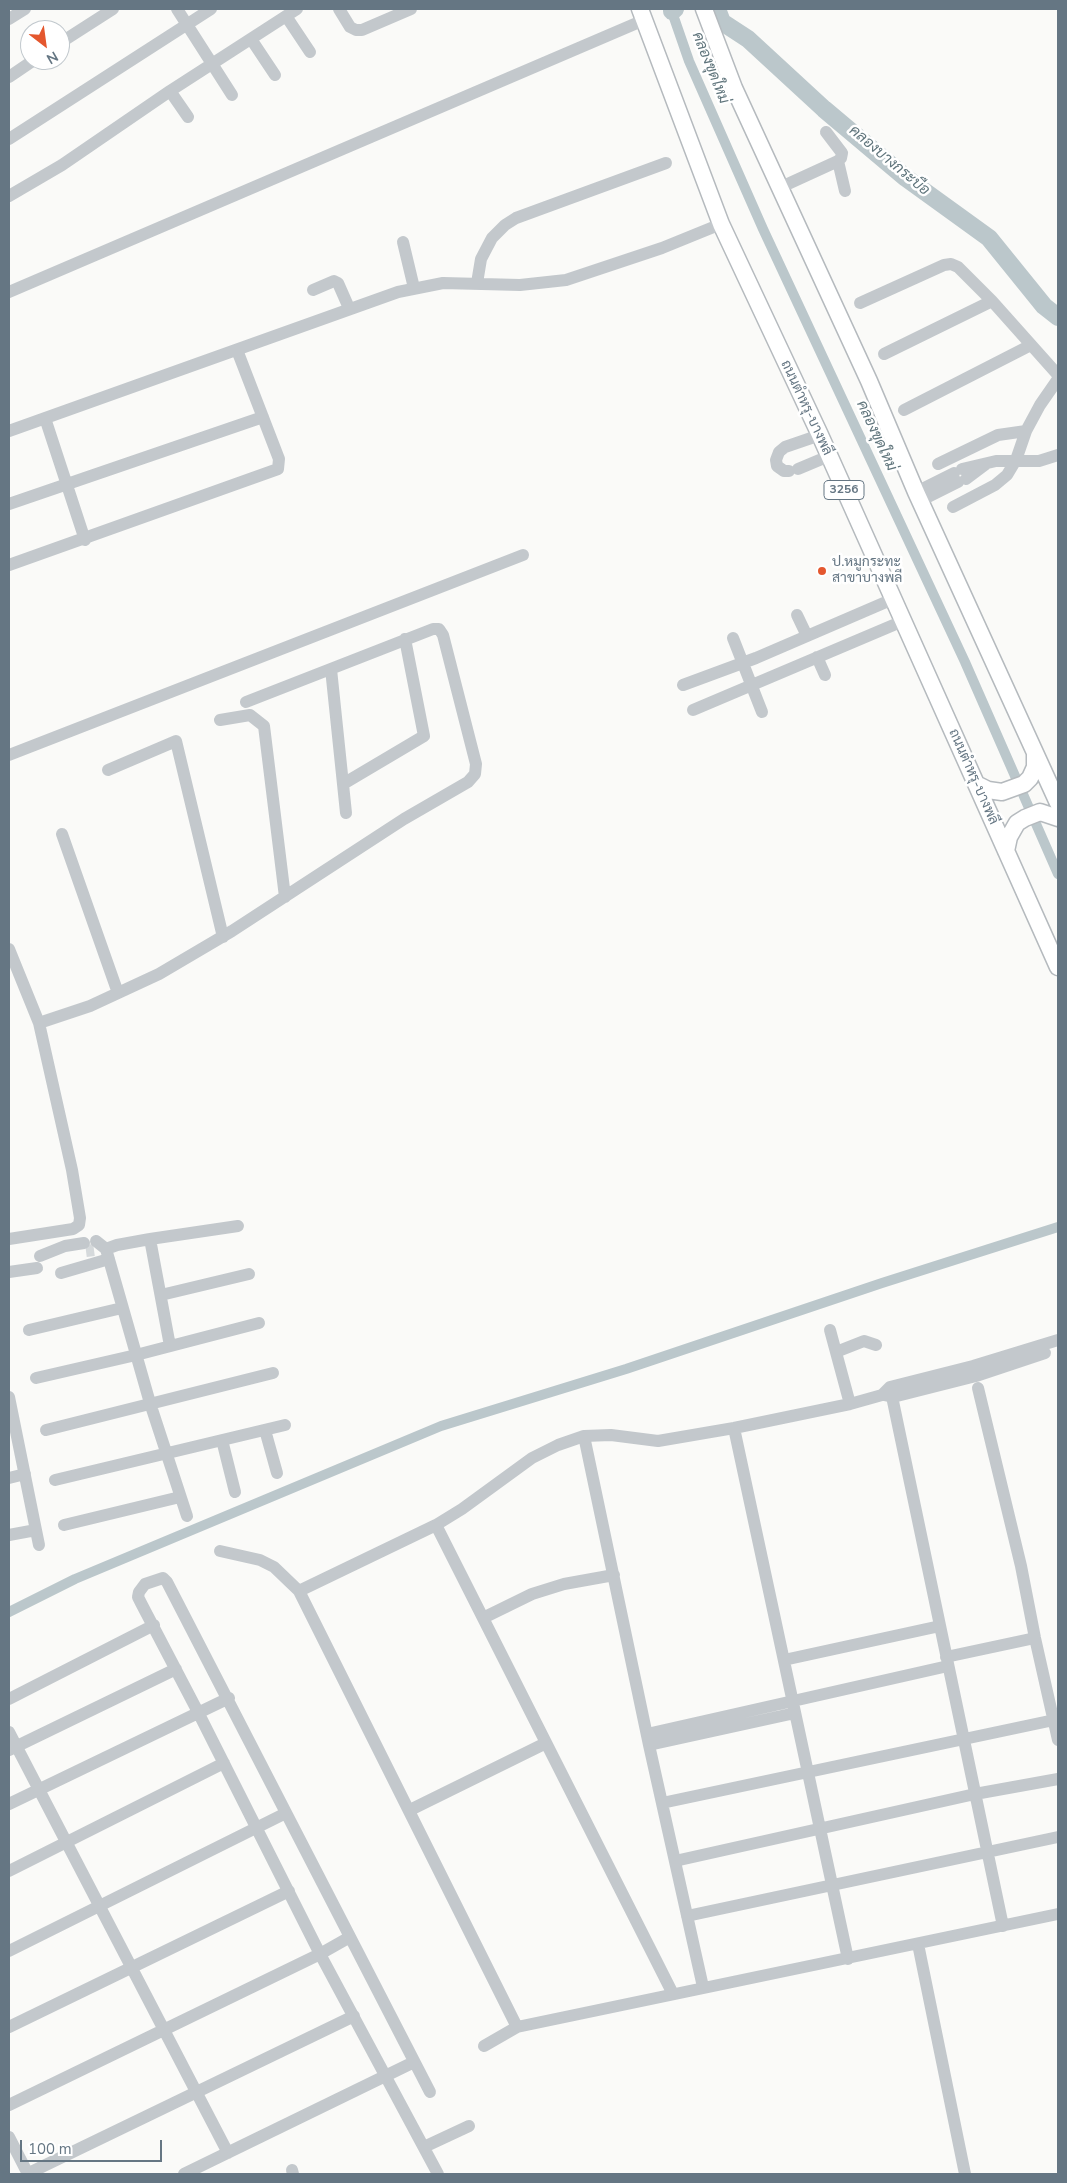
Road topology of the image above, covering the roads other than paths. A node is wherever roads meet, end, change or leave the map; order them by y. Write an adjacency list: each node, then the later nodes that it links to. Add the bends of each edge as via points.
1 (25, 9): 10 (street)
2 (112, 9): 12 (street)
3 (177, 9): 11 (street)
4 (211, 9): 11 (street)
5 (339, 9): 6 (street, via 350,26 362,30)
6 (411, 9)
7 (292, 12): 13 (street); 14 (street)
8 (642, 14): 29 (main road, ถนนตำหรุ-บางพลี / 3256); 34 (street)
9 (706, 16): 26 (main road)
10 (9, 20)
11 (186, 24): 15 (street); 23 (street)
12 (70, 36)
13 (251, 39): 15 (street); 17 (street)
14 (310, 52)
15 (212, 64): 19 (street); 20 (street)
16 (20, 69): 18 (street)
17 (275, 75)
18 (9, 76)
19 (170, 91): 21 (street); 28 (street, via 62,165)
20 (232, 95)
21 (188, 117)
22 (826, 132): 24 (street, via 842,152)
23 (9, 139)
24 (838, 161): 26 (street); 27 (street)
25 (666, 163): 31 (street, via 516,218 492,238 481,259)
26 (779, 188): 54 (main road, via 869,381)
27 (845, 190)
28 (9, 196)
29 (721, 224): 31 (street, via 662,248 566,280 520,285); 48 (main road, ถนนตำหรุ-บางพลี / 3256)
30 (403, 242): 32 (street)
31 (477, 283): 32 (street, via 443,283)
32 (414, 288): 37 (street)
33 (313, 290): 37 (street, via 334,281 338,283)
34 (9, 292)
35 (992, 301): 36 (street, via 958,267 944,264); 38 (street); 40 (street)
36 (860, 302)
37 (349, 308): 39 (street)
38 (1031, 345): 41 (street); 43 (street)
39 (237, 350): 44 (street); 45 (street)
40 (884, 354)
41 (1058, 375)
42 (1058, 379): 47 (street)
43 (904, 410)
44 (262, 417): 53 (street); 57 (street, via 279,459 278,469)
45 (45, 418): 46 (street); 53 (street)
46 (9, 431)
47 (1026, 431): 51 (street); 52 (street, via 998,435)
48 (820, 435): 50 (main road, ถนนตำหรุ-บางพลี / 3256); 50 (street, via 785,447 779,452 777,466 784,471 793,470)
49 (1058, 455): 51 (street, via 1039,461)
50 (829, 456): 60 (main road, ถนนตำหรุ-บางพลี / 3256)
51 (1016, 460): 54 (street, via 986,464); 56 (street, via 1007,475 995,485)
52 (938, 464)
53 (67, 483): 55 (street); 57 (street)
54 (918, 496): 76 (main road)
55 (9, 504)
56 (953, 507)
57 (86, 540): 59 (street)
58 (523, 554): 77 (street)
59 (9, 565)
60 (893, 599): 62 (main road, ถนนตำหรุ-บางพลี / 3256); 63 (street)
61 (798, 615): 63 (street)
62 (903, 621): 66 (street); 80 (main road, ถนนตำหรุ-บางพลี / 3256)
63 (807, 636): 67 (street)
64 (733, 638): 67 (street)
65 (405, 640): 68 (street); 79 (street, via 424,736); 86 (street, via 433,629 442,632 476,764 475,774 468,782 404,819)
66 (817, 657): 69 (street); 71 (street)
67 (743, 663): 70 (street); 71 (street)
68 (331, 669): 72 (street); 79 (street)
69 (826, 675)
70 (683, 685)
71 (751, 685): 73 (street); 74 (street)
72 (246, 702)
73 (693, 710)
74 (762, 712)
75 (220, 720): 86 (street, via 250,715 264,726)
76 (1035, 754): 80 (main road, via 1035,767 1030,778 1019,786 1002,792); 81 (main road)
77 (9, 755)
78 (108, 770): 87 (street, via 176,741)
79 (344, 784): 82 (street)
80 (976, 784): 85 (main road, ถนนตำหรุ-บางพลี / 3256)
81 (1058, 804)
82 (346, 813)
83 (1058, 818): 85 (main road, via 1040,812 1017,823)
84 (62, 834): 90 (street)
85 (1006, 851): 89 (main road, ถนนตำหรุ-บางพลี / 3256)
86 (285, 897): 87 (street)
87 (223, 937): 90 (street, via 159,974)
88 (9, 949): 91 (street)
89 (1058, 967)
90 (118, 993): 91 (street)
91 (39, 1023): 93 (street, via 80,1218 79,1225)
92 (238, 1226): 95 (street)
93 (58, 1231): 94 (street); 97 (street)
94 (9, 1239)
95 (150, 1239): 96 (street); 101 (street)
96 (97, 1248): 97 (street); 99 (street); 102 (street)
97 (66, 1250): 98 (street)
98 (9, 1272)
99 (61, 1273)
100 (250, 1274): 101 (street)
101 (161, 1296): 108 (street)
102 (122, 1308): 104 (street); 111 (street)
103 (259, 1323): 108 (street)
104 (29, 1330)
105 (830, 1330): 110 (street)
106 (1058, 1340): 115 (street)
107 (876, 1345): 110 (street, via 864,1341)
108 (170, 1346): 111 (street)
109 (1058, 1349): 115 (street, via 976,1376)
110 (836, 1352): 118 (street)
111 (136, 1355): 113 (street); 117 (street)
112 (273, 1373): 117 (street)
113 (36, 1378)
114 (978, 1388): 145 (street)
115 (888, 1393): 118 (street); 144 (street)
116 (9, 1397): 119 (street)
117 (150, 1402): 122 (street); 126 (street)
118 (850, 1404): 121 (street)
119 (12, 1426): 128 (street)
120 (285, 1426): 123 (street)
121 (734, 1428): 124 (street, via 658,1440); 146 (street)
122 (46, 1430)
123 (265, 1430): 125 (street); 127 (street)
124 (584, 1436): 135 (street, via 532,1458); 140 (street)
125 (222, 1440): 126 (street); 131 (street)
126 (166, 1453): 130 (street); 132 (street)
127 (276, 1473)
128 (24, 1474): 129 (street); 136 (street)
129 (9, 1478)
130 (56, 1480)
131 (235, 1492)
132 (180, 1497): 133 (street); 134 (street)
133 (187, 1516)
134 (64, 1525)
135 (436, 1525): 141 (street); 142 (street)
136 (36, 1530): 137 (street); 138 (street)
137 (9, 1535)
138 (39, 1545)
139 (220, 1551): 141 (street, via 260,1560 274,1567)
140 (614, 1575): 142 (street, via 564,1584 532,1594); 155 (street)
141 (299, 1591): 167 (street)
142 (483, 1618): 158 (street)
143 (154, 1625): 148 (street); 149 (street, via 138,1597 145,1584 163,1578); 150 (street)
144 (940, 1626): 146 (street); 147 (street)
145 (1035, 1638): 147 (street); 153 (street)
146 (784, 1660): 151 (street)
147 (947, 1662): 151 (street); 156 (street)
148 (176, 1669): 152 (street); 159 (street)
149 (229, 1698): 152 (street); 168 (street)
150 (9, 1699)
151 (794, 1707): 155 (street); 161 (street)
152 (199, 1714): 160 (street); 163 (street)
153 (1054, 1720): 156 (street); 157 (street)
154 (9, 1732): 159 (street)
155 (648, 1739): 165 (street)
156 (963, 1740): 161 (street); 164 (street)
157 (1058, 1740)
158 (546, 1743): 167 (street); 189 (street)
159 (12, 1748): 163 (street)
160 (224, 1764): 169 (street); 172 (street)
161 (808, 1772): 165 (street); 170 (street)
162 (1058, 1779): 164 (street)
163 (38, 1790): 166 (street); 172 (street)
164 (975, 1794): 170 (street); 173 (street)
165 (662, 1803): 174 (street)
166 (9, 1804)
167 (410, 1810): 192 (street)
168 (286, 1813): 169 (street); 182 (street)
169 (257, 1828): 177 (street); 178 (street)
170 (820, 1828): 174 (street); 176 (street)
171 (1058, 1837): 173 (street)
172 (66, 1842): 175 (street); 178 (street)
173 (987, 1852): 176 (street); 181 (street)
174 (675, 1861): 180 (street)
175 (9, 1871)
176 (832, 1886): 180 (street); 186 (street)
177 (289, 1891): 185 (street); 187 (street)
178 (99, 1907): 184 (street); 187 (street)
179 (1058, 1914): 181 (street)
180 (687, 1916): 188 (street)
181 (1003, 1926): 183 (street)
182 (350, 1937): 185 (street); 195 (street)
183 (918, 1944): 186 (street); 207 (street)
184 (9, 1951)
185 (320, 1954): 190 (street); 193 (street)
186 (848, 1959): 188 (street)
187 (131, 1967): 191 (street); 193 (street)
188 (703, 1987): 189 (street)
189 (673, 1994): 192 (street)
190 (354, 2016): 196 (street); 197 (street)
191 (9, 2026)
192 (517, 2027): 194 (street)
193 (163, 2029): 197 (street); 199 (street)
194 (484, 2046)
195 (414, 2062): 196 (street); 198 (street)
196 (386, 2075): 202 (street); 203 (street)
197 (196, 2092): 203 (street); 204 (street)
198 (430, 2092)
199 (9, 2105)
200 (468, 2126): 202 (street)
201 (9, 2137): 204 (street)
202 (424, 2147): 206 (street)
203 (228, 2153): 205 (street)
204 (28, 2174)
205 (184, 2174)
206 (436, 2174)
207 (965, 2174)

